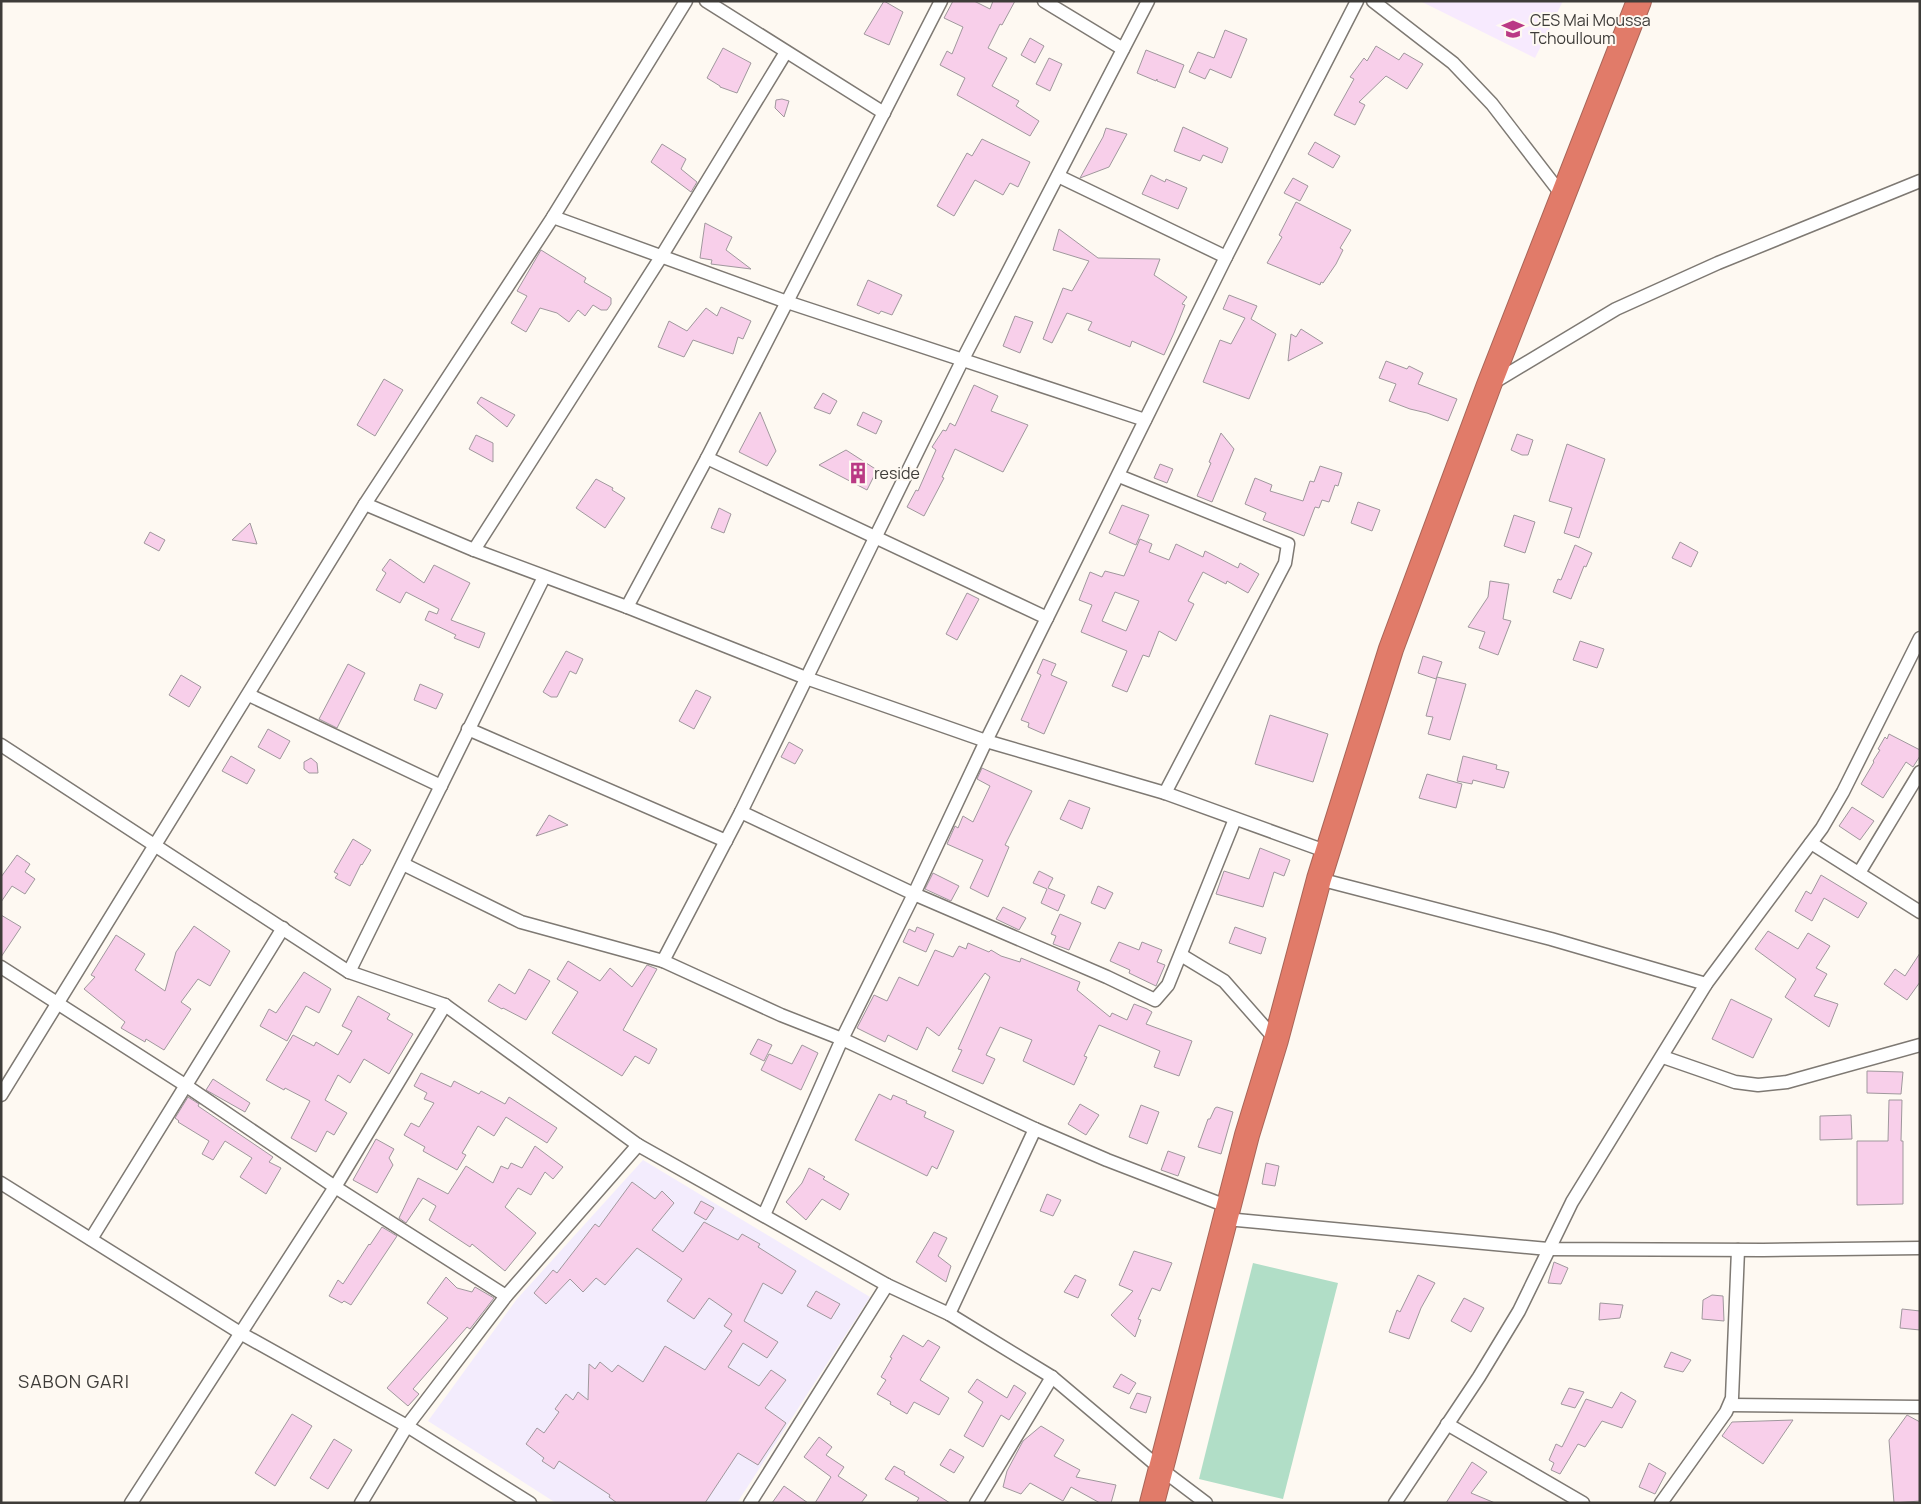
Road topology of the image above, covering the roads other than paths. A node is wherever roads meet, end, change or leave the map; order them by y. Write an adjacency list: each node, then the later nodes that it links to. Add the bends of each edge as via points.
1 (686, 1): 15 (street)
2 (706, 1): 10 (street)
3 (941, 1): 11 (street)
4 (1044, 1): 9 (street)
5 (1148, 1): 9 (street)
6 (1357, 1): 17 (street)
7 (1373, 1): 14 (street, via 1453,63 1492,104)
8 (1638, 1): 14 (highway)
9 (1123, 49): 12 (street)
10 (786, 52): 11 (street); 16 (street)
11 (884, 113): 18 (street)
12 (1058, 176): 17 (street); 19 (street)
13 (1920, 181): 20 (street, via 1718,263 1616,309)
14 (1562, 195): 20 (highway)
15 (553, 217): 16 (street); 24 (street)
16 (661, 257): 18 (street); 26 (street)
17 (1226, 257): 21 (street)
18 (787, 302): 19 (street); 22 (street)
19 (964, 359): 21 (street); 25 (street)
20 (1489, 385): 44 (highway, via 1391,649)
21 (1145, 420): 23 (street)
22 (707, 458): 25 (street); 28 (street)
23 (1119, 476): 29 (street); 38 (street, via 1288,544 1284,563)
24 (365, 504): 26 (street); 32 (street)
25 (874, 538): 29 (street); 31 (street)
26 (474, 550): 27 (street)
27 (544, 577): 28 (street); 33 (street)
28 (627, 607): 31 (street)
29 (1046, 618): 34 (street)
30 (1920, 638): 42 (street, via 1843,792)
31 (806, 678): 34 (street); 39 (street)
32 (249, 695): 37 (street); 43 (street)
33 (468, 729): 37 (street); 41 (street)
34 (986, 741): 38 (street); 48 (street)
35 (1, 745): 43 (street)
36 (1920, 772): 46 (street)
37 (441, 786): 45 (street)
38 (1166, 794): 40 (street)
39 (742, 812): 41 (street); 48 (street)
40 (1235, 820): 44 (street); 51 (street)
41 (726, 841): 52 (street)
42 (1812, 843): 46 (street); 55 (street)
43 (156, 846): 50 (street); 56 (street)
44 (1328, 852): 47 (highway)
45 (403, 864): 52 (street, via 521,922); 54 (street)
46 (1859, 873): 49 (street)
47 (1319, 879): 55 (street, via 1552,939); 59 (highway)
48 (914, 894): 51 (street, via 1156,1000 1168,985); 58 (street)
49 (1920, 912)
50 (283, 928): 54 (street); 62 (street)
51 (1181, 954): 59 (street, via 1224,981)
52 (663, 961): 58 (street)
53 (1, 967): 56 (street)
54 (349, 972): 57 (street)
55 (1706, 984): 61 (street)
56 (56, 1003): 62 (street); 63 (street)
57 (445, 1005): 65 (street); 67 (street)
58 (842, 1040): 64 (street); 69 (street)
59 (1276, 1040): 68 (highway)
60 (1920, 1045): 61 (street, via 1787,1082 1758,1085 1735,1082)
61 (1662, 1057): 72 (street, via 1597,1159)
62 (185, 1085): 67 (street); 70 (street)
63 (1, 1095)
64 (1035, 1129): 68 (street); 76 (street)
65 (638, 1145): 69 (street); 75 (street)
66 (1, 1183): 70 (street)
67 (335, 1187): 75 (street); 77 (street)
68 (1227, 1213): 72 (street); 83 (highway)
69 (764, 1215): 74 (street)
70 (91, 1239): 77 (street)
71 (1920, 1248): 73 (street)
72 (1548, 1249): 73 (street); 81 (street, via 1519,1311)
73 (1738, 1250): 79 (street)
74 (887, 1286): 76 (street); 87 (street)
75 (506, 1296): 82 (street)
76 (948, 1314): 78 (street)
77 (242, 1334): 82 (street); 84 (street)
78 (1052, 1377): 83 (street); 88 (street)
79 (1730, 1405): 80 (street); 93 (street)
80 (1920, 1407)
81 (1447, 1424): 91 (street); 92 (street)
82 (408, 1426): 85 (street); 86 (street)
83 (1161, 1469): 89 (highway); 90 (street)
84 (131, 1503)
85 (361, 1503)
86 (530, 1503)
87 (750, 1503)
88 (976, 1503)
89 (1152, 1503)
90 (1206, 1503)
91 (1395, 1503)
92 (1583, 1503)
93 (1661, 1503)

